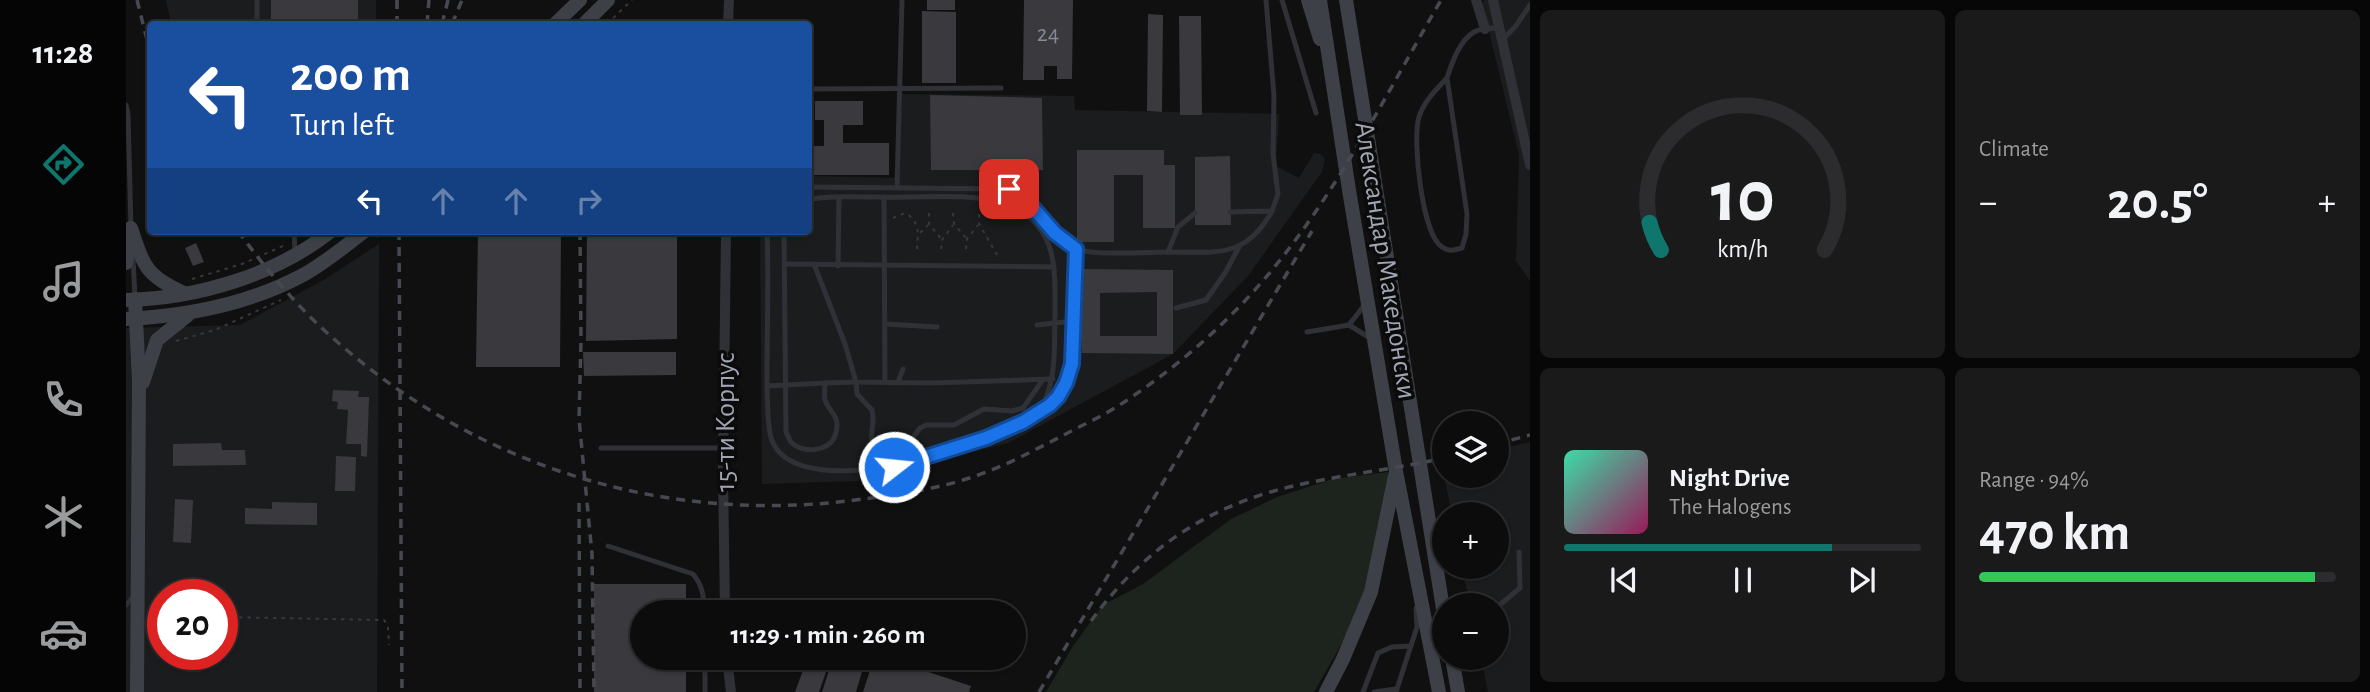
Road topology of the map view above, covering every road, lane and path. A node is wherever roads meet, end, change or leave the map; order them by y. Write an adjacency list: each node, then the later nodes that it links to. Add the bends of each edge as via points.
1 (257, 0): 17 (lane)
2 (580, 0): 18 (street)
3 (608, 0): 19 (street)
4 (632, 0): 20 (path)
5 (729, 0): 16 (street)
6 (902, 0): 26 (lane)
7 (1266, 0): 39 (lane, via 1278,194)
8 (1282, 0): 31 (lane)
9 (1308, 0): 28 (street)
10 (1320, 0): 28 (street, Александар Македонски)
11 (1346, 0): 24 (street, Александар Македонски)
12 (1354, 0): 24 (street)
13 (1476, 0): 22 (street)
14 (1493, 0): 21 (street)
15 (1530, 5): 23 (lane)
16 (728, 19)
17 (257, 21)
18 (558, 21)
19 (587, 21)
20 (610, 21)
21 (1498, 28): 22 (lane); 23 (street)
22 (1485, 29): 25 (lane, via 1474,32 1464,43)
23 (1501, 41): 32 (street)
24 (1355, 49): 109 (street, Александар Македонски)
25 (1447, 78): 25 (lane, via 1424,103 1418,120 1417,155 1433,239 1452,251 1462,248 1467,214)
26 (899, 88): 27 (lane); 29 (lane); 35 (lane)
27 (1001, 88)
28 (1335, 88): 76 (street, Александар Македонски)
29 (812, 89)
30 (126, 105): 48 (lane)
31 (1316, 113)
32 (1525, 125): 33 (street)
33 (1530, 165)
34 (812, 187): 35 (lane)
35 (897, 187): 64 (lane, via 1016,191)
36 (839, 198): 37 (lane); 38 (lane); 71 (lane)
37 (884, 198): 49 (lane); 73 (lane, via 982,198 1010,205 1043,234)
38 (812, 200)
39 (1272, 211): 40 (lane); 60 (lane)
40 (1230, 212)
41 (929, 213): 45 (path)
42 (953, 213): 46 (path)
43 (1195, 213): 65 (lane, via 1178,227)
44 (979, 214): 47 (path)
45 (929, 224): 56 (path); 59 (path)
46 (954, 224): 57 (path); 59 (path)
47 (979, 224): 57 (path); 70 (path)
48 (131, 228): 67 (street); 74 (street, via 150,273 164,284); 75 (lane)
49 (884, 231): 56 (path, via 891,220 905,213 917,224); 72 (lane)
50 (294, 235): 58 (lane)
51 (325, 235): 66 (street)
52 (360, 235): 78 (street, via 289,282 237,303)
53 (726, 235): 101 (street, 15-ти Корпус)
54 (766, 235): 97 (lane)
55 (784, 235): 68 (lane)
56 (918, 235): 61 (path)
57 (967, 239): 63 (path)
58 (295, 240): 66 (lane); 74 (path)
59 (942, 240): 62 (path)
60 (1239, 247): 65 (lane, via 1223,252); 77 (lane, via 1206,300)
61 (917, 249)
62 (941, 249)
63 (966, 249)
64 (1076, 249): 65 (lane); 80 (lane)
65 (1168, 252)
66 (295, 256): 74 (street, via 252,275)
67 (126, 263)
68 (784, 264): 69 (lane); 96 (lane)
69 (814, 264): 71 (lane); 92 (lane)
70 (1003, 265): 72 (lane); 73 (lane)
71 (838, 266): 72 (lane)
72 (885, 266): 81 (lane)
73 (1054, 267): 82 (lane)
74 (187, 287): 75 (street)
75 (131, 300): 79 (street)
76 (1367, 300): 83 (lane); 87 (street, Александар Македонски)
77 (1176, 308)
78 (194, 311): 79 (street); 98 (street, via 156,340)
79 (131, 319): 98 (street)
80 (1074, 321): 82 (lane); 99 (lane, via 1072,364 1066,383)
81 (885, 324): 85 (lane); 93 (lane)
82 (1055, 324): 84 (lane); 90 (lane)
83 (1349, 324): 86 (lane); 87 (lane)
84 (1037, 325)
85 (937, 327)
86 (1307, 332)
87 (1374, 341): 104 (street, Александар Македонски)
88 (126, 352): 98 (street)
89 (903, 369): 94 (lane)
90 (1053, 379): 91 (lane); 99 (lane)
91 (1042, 381): 94 (lane); 102 (lane, via 1023,408 984,409 954,425 926,425 906,450)
92 (856, 382): 93 (lane); 95 (lane); 102 (lane, via 857,394 872,410 873,449)
93 (885, 382): 94 (lane)
94 (898, 382)
95 (825, 383): 96 (lane); 96 (lane, via 825,401 837,420 834,438 816,450 790,442)
96 (785, 385): 97 (lane)
97 (767, 386): 103 (lane, via 772,439 787,459 817,471)
98 (139, 397): 108 (street)
99 (1041, 410): 103 (lane, via 986,438)
100 (601, 447): 101 (lane)
101 (723, 448): 112 (street, 15-ти Корпус)
102 (893, 457): 103 (lane)
103 (894, 467)
104 (1396, 471): 107 (street, Александар Македонски); 124 (street, via 1371,592)
105 (608, 546): 111 (lane, via 693,574)
106 (1519, 552): 110 (lane, via 1520,588)
107 (1414, 559): 116 (lane, via 1417,628); 127 (street, Александар Македонски)
108 (138, 592): 113 (lane); 121 (street)
109 (1441, 593)
110 (1509, 597)
111 (704, 600)
112 (725, 600)
113 (126, 605)
114 (238, 617): 115 (path, via 384,620)
115 (389, 645)
116 (1411, 646): 120 (lane); 125 (lane, via 1378,653)
117 (705, 670): 122 (lane)
118 (728, 670): 123 (street)
119 (1454, 670): 128 (street)
120 (1396, 691): 126 (lane)
121 (137, 692)
122 (705, 692)
123 (731, 692)
124 (1326, 692)
125 (1363, 692)
126 (1374, 692)
127 (1439, 692)
128 (1458, 692)

